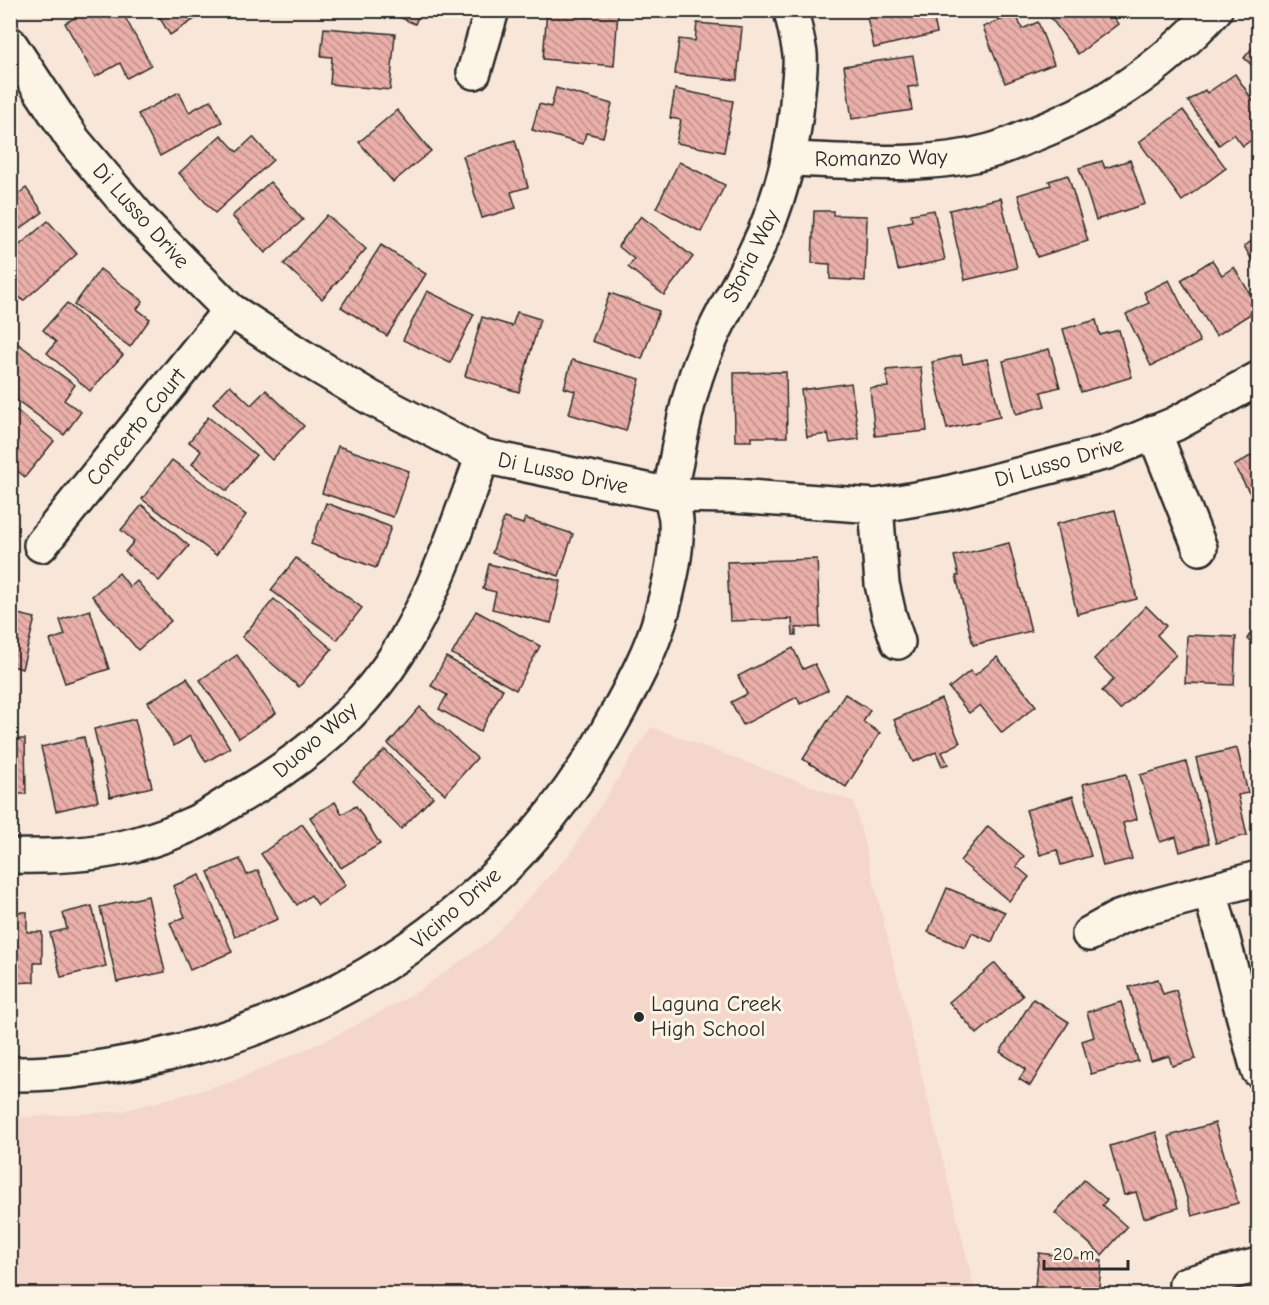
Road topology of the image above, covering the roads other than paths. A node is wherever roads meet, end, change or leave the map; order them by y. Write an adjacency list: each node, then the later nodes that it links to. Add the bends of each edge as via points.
1 (492, 10): 5 (street)
2 (791, 10): 6 (street, Storia Way, via 800,58)
3 (1215, 10): 6 (street, Romanzo Way, via 1192,36 1142,77 1090,111 990,151 890,162)
4 (10, 44): 7 (street, Di Lusso Drive, via 81,149 139,218)
5 (474, 72)
6 (790, 159): 11 (street, Storia Way, via 767,228 703,354)
7 (230, 310): 10 (street, Di Lusso Drive, via 371,399); 13 (street, Concerto Court)
8 (1258, 379): 9 (street, Di Lusso Drive)
9 (1154, 432): 12 (street, Di Lusso Drive, via 1107,452 1041,470); 14 (street)
10 (483, 456): 11 (street, Di Lusso Drive); 16 (street, Duovo Way, via 435,584 408,638 354,710 325,737 260,785 192,824 135,844 56,857)
11 (670, 495): 12 (street, Di Lusso Drive); 21 (street, Vicino Drive, via 676,519 674,558 660,618 633,684 580,776 537,832 488,885 405,952 344,989 290,1014 213,1043 139,1061 47,1075)
12 (876, 506): 15 (street, via 882,584)
13 (41, 545)
14 (1200, 548)
15 (898, 642)
16 (10, 856)
17 (1258, 878): 18 (street)
18 (1210, 891): 19 (street, via 1118,918); 20 (street)
19 (1089, 934)
20 (1258, 1070)
21 (10, 1074)
22 (1258, 1265): 23 (street)
23 (1186, 1284)

